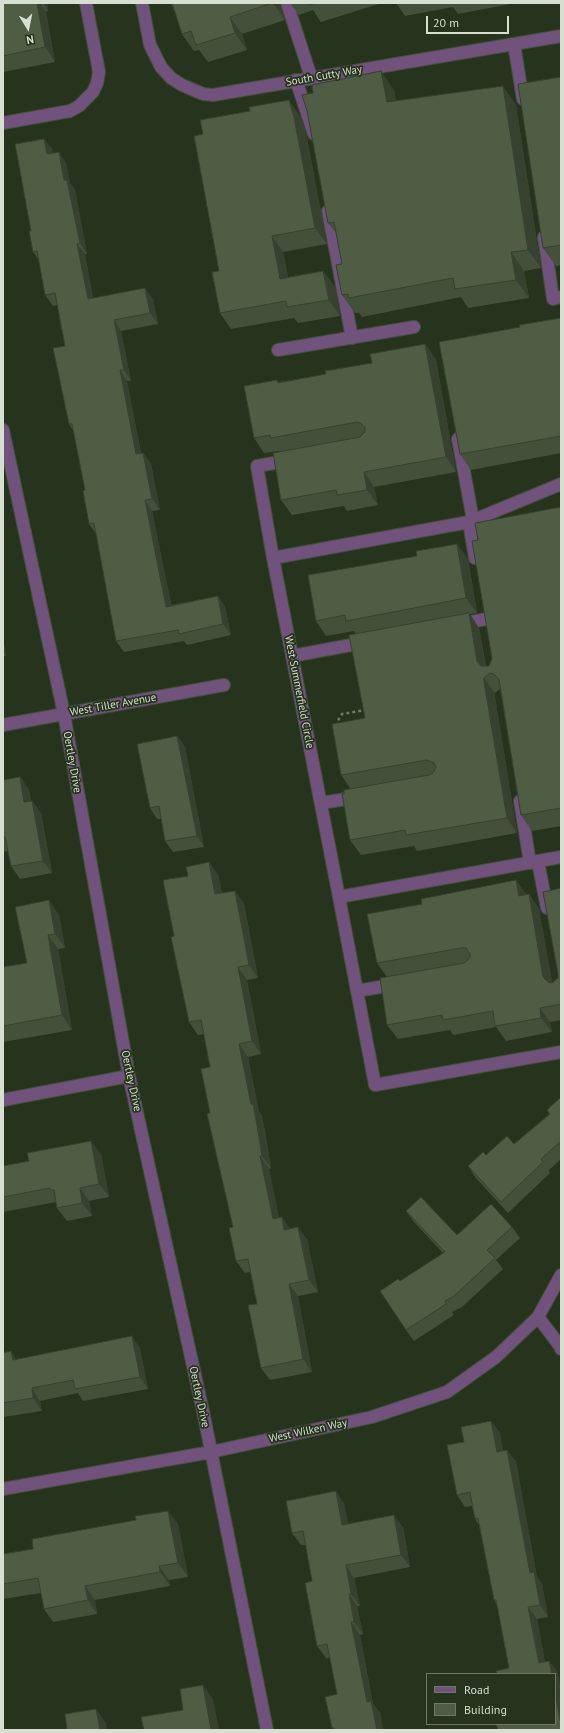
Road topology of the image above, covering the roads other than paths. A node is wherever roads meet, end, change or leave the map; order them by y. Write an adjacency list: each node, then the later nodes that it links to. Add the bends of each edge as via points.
1 (86, 3): 9 (street, via 99,72 93,92 79,106 58,114)
2 (142, 3): 7 (street, South Cutty Way, via 150,45 155,57 171,78 182,85 203,94 213,95)
3 (287, 3): 6 (street)
4 (561, 36): 5 (street, South Cutty Way)
5 (514, 44): 6 (street, South Cutty Way); 8 (street)
6 (311, 77): 7 (street, South Cutty Way)
7 (296, 80): 10 (street)
8 (524, 107)
9 (3, 123)
10 (316, 146)
11 (326, 200): 15 (street)
12 (542, 222): 13 (street, via 553,299)
13 (561, 297)
14 (414, 327): 15 (street)
15 (352, 338): 16 (street)
16 (278, 350)
17 (455, 423): 21 (street)
18 (3, 430): 31 (street, Oertley Drive)
19 (302, 458): 22 (street, West Summerfield Circle, via 257,466)
20 (561, 484): 21 (street)
21 (471, 521): 22 (street); 23 (street)
22 (274, 558): 29 (street, West Summerfield Circle)
23 (477, 567)
24 (483, 604): 25 (street)
25 (486, 619): 26 (street); 27 (street)
26 (446, 627)
27 (488, 633)
28 (377, 640): 29 (street)
29 (292, 656): 35 (street, West Summerfield Circle)
30 (224, 685): 31 (street, West Tiller Avenue)
31 (64, 714): 32 (street, West Tiller Avenue); 43 (street, Oertley Drive)
32 (3, 725)
33 (517, 786): 37 (street)
34 (368, 795): 35 (street)
35 (321, 803): 38 (street, West Summerfield Circle)
36 (561, 857): 37 (street)
37 (534, 863): 38 (street); 39 (street)
38 (339, 897): 41 (street, West Summerfield Circle)
39 (549, 922)
40 (411, 981): 41 (street)
41 (357, 991): 42 (street, West Summerfield Circle, via 376,1085)
42 (561, 1052)
43 (129, 1076): 44 (street); 48 (street, Oertley Drive)
44 (3, 1100)
45 (561, 1276): 46 (street, West Wilken Way)
46 (538, 1317): 47 (street); 48 (street, West Wilken Way, via 496,1357 447,1392 372,1417)
47 (561, 1350)
48 (211, 1452): 49 (street, West Wilken Way); 50 (street, Oertley Drive)
49 (3, 1489)
50 (267, 1730)

